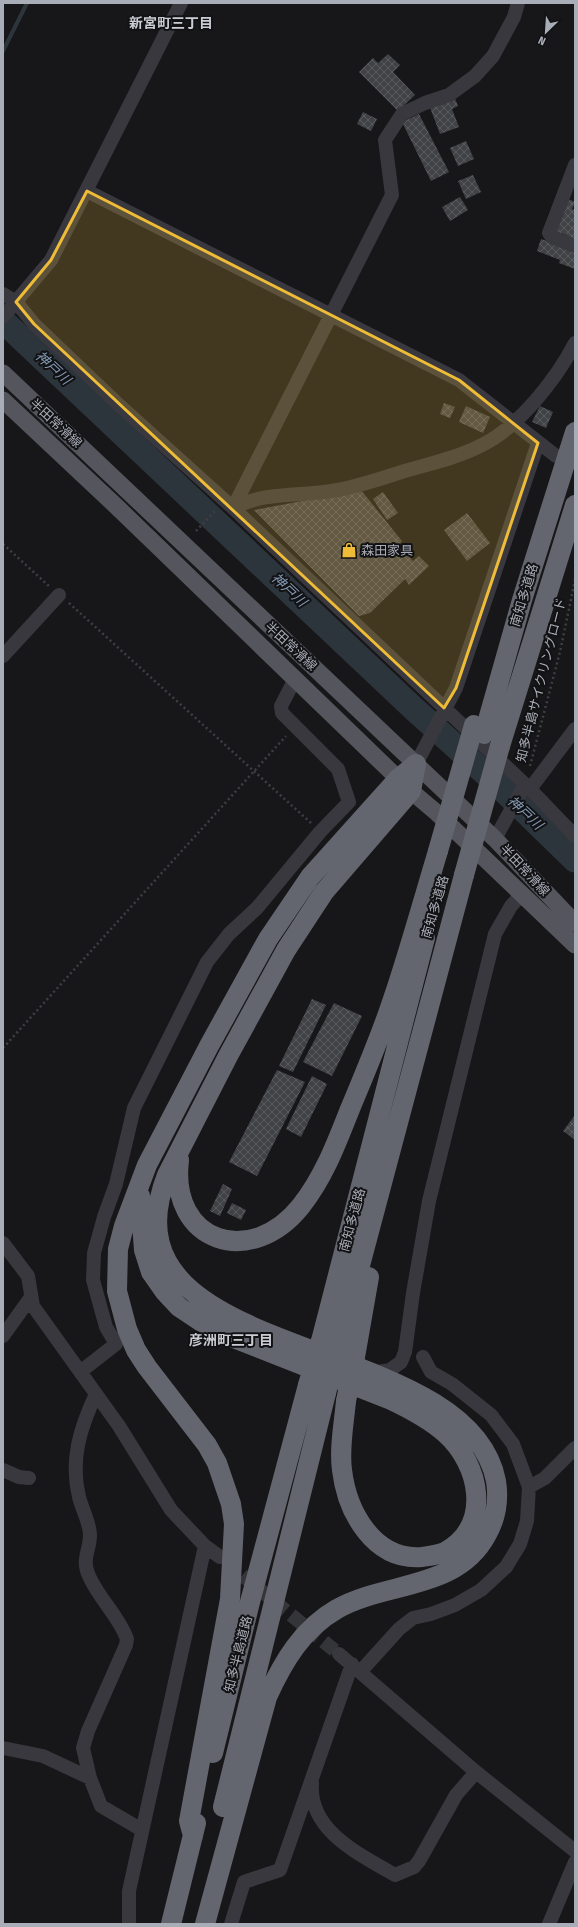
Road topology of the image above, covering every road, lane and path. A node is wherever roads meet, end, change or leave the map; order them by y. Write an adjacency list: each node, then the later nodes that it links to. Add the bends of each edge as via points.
1 (181, 3): 4 (street)
2 (518, 3): 8 (street, via 514,17 493,56 483,68 449,95 402,114 385,140 392,195)
3 (575, 165): 5 (street, via 549,233 552,237)
4 (87, 191): 7 (street, via 51,260); 8 (street)
5 (575, 246)
6 (3, 294): 7 (street)
7 (10, 309): 16 (street, via 34,324)
8 (331, 315): 12 (street, via 459,380); 16 (street)
9 (575, 343): 12 (street, via 551,382)
10 (3, 373): 28 (main road, 半田常滑線)
11 (3, 400): 23 (main road, 半田常滑線)
12 (513, 423): 14 (street); 16 (street, via 483,445 449,459 356,487)
13 (575, 432): 27 (highway, 南知多道路, via 492,704)
14 (538, 443): 15 (street); 24 (street, via 456,688)
15 (556, 456)
16 (229, 505): 18 (path); 24 (street)
17 (575, 505): 27 (highway, 南知多道路)
18 (196, 532)
19 (3, 544): 21 (path)
20 (575, 580): 31 (path, 知多半島サイクリングロード, via 560,652)
21 (59, 595): 22 (street); 29 (path)
22 (3, 656)
23 (295, 679): 25 (street, via 280,706 282,713); 30 (main road, 半田常滑線)
24 (444, 708): 28 (street); 31 (street)
25 (294, 727): 29 (path); 33 (street, via 338,769 349,802)
26 (575, 729): 31 (street)
27 (486, 735): 35 (highway, 南知多道路); 45 (highway, 南知多道路, bridge, via 464,875)
28 (419, 757): 30 (highway); 32 (main road, 半田常滑線)
29 (253, 772): 33 (path); 39 (path)
30 (404, 785): 36 (main road, 半田常滑線); 40 (highway, via 391,816 344,868 304,920 228,1056); 41 (highway, via 310,878 287,909 209,1046 147,1165)
31 (525, 788): 32 (street); 34 (street)
32 (499, 831): 37 (main road, 半田常滑線)
33 (320, 832): 47 (street, via 257,908 229,934 211,957 134,1108 116,1184 94,1253 92,1280 106,1327 116,1344)
34 (575, 836)
35 (443, 855): 40 (highway, via 374,1053 333,1151 301,1206 282,1225 264,1236 244,1242 224,1240 204,1231 190,1216 180,1198 177,1176); 45 (highway, 南知多道路)
36 (522, 894): 38 (main road, 半田常滑線); 48 (street, via 511,906 495,934 432,1188 412,1293 405,1352 400,1362 390,1370)
37 (575, 923)
38 (575, 945)
39 (3, 1048)
40 (180, 1150): 48 (highway, via 159,1196 157,1219 166,1256 186,1287 217,1309 254,1328)
41 (140, 1188): 45 (highway, bridge, via 144,1250 151,1272 179,1307 236,1339 391,1400 445,1433 459,1448 469,1463 475,1481 475,1516 468,1530 445,1552 413,1558 398,1555 382,1547 365,1530 353,1511 342,1469 346,1401); 65 (highway, via 124,1226 118,1249 116,1278 121,1310 136,1350 207,1445 217,1463 231,1504 234,1524 230,1599 188,1821)
42 (3, 1243): 43 (street, via 28,1276)
43 (31, 1297): 44 (street); 47 (street, via 33,1306)
44 (3, 1336)
45 (338, 1349): 49 (highway, 南知多道路, bridge); 50 (highway, 南知多道路, bridge)
46 (423, 1356): 55 (street, via 431,1372 452,1384 491,1414 513,1444)
47 (80, 1372): 51 (street)
48 (372, 1373): 71 (highway, via 425,1397 472,1434 492,1466 496,1482 496,1513 482,1544 471,1557 458,1566 417,1584 357,1600 337,1609 305,1634 292,1650 267,1697)
49 (308, 1385): 65 (highway, 知多半島道路, via 250,1602)
50 (326, 1393): 70 (highway, 知多半島道路)
51 (96, 1394): 56 (street, via 171,1510); 63 (street, via 83,1421 75,1462 76,1481 90,1534 85,1559 86,1568 98,1593 127,1639 85,1742 85,1759)
52 (575, 1448): 55 (street, via 545,1478)
53 (3, 1470): 54 (street)
54 (29, 1478)
55 (529, 1487): 59 (street, via 527,1521 520,1544 506,1567 481,1590 431,1614 413,1618)
56 (206, 1546): 57 (street); 64 (street)
57 (220, 1557)
58 (339, 1654): 59 (street)
59 (356, 1668): 61 (street); 62 (street)
60 (3, 1748): 63 (street, via 43,1756)
61 (476, 1772): 62 (street, via 456,1795 419,1861 414,1867 395,1874 354,1851 324,1825 311,1795); 66 (street)
62 (313, 1773): 72 (street, via 280,1870 244,1882)
63 (90, 1778): 64 (street, via 101,1806)
64 (142, 1830): 68 (street, via 129,1891)
65 (193, 1836): 69 (highway, 知多半島道路)
66 (575, 1851)
67 (575, 1862): 73 (street)
68 (129, 1924)
69 (171, 1924)
70 (194, 1924)
71 (205, 1924)
72 (231, 1924)
73 (549, 1924)

